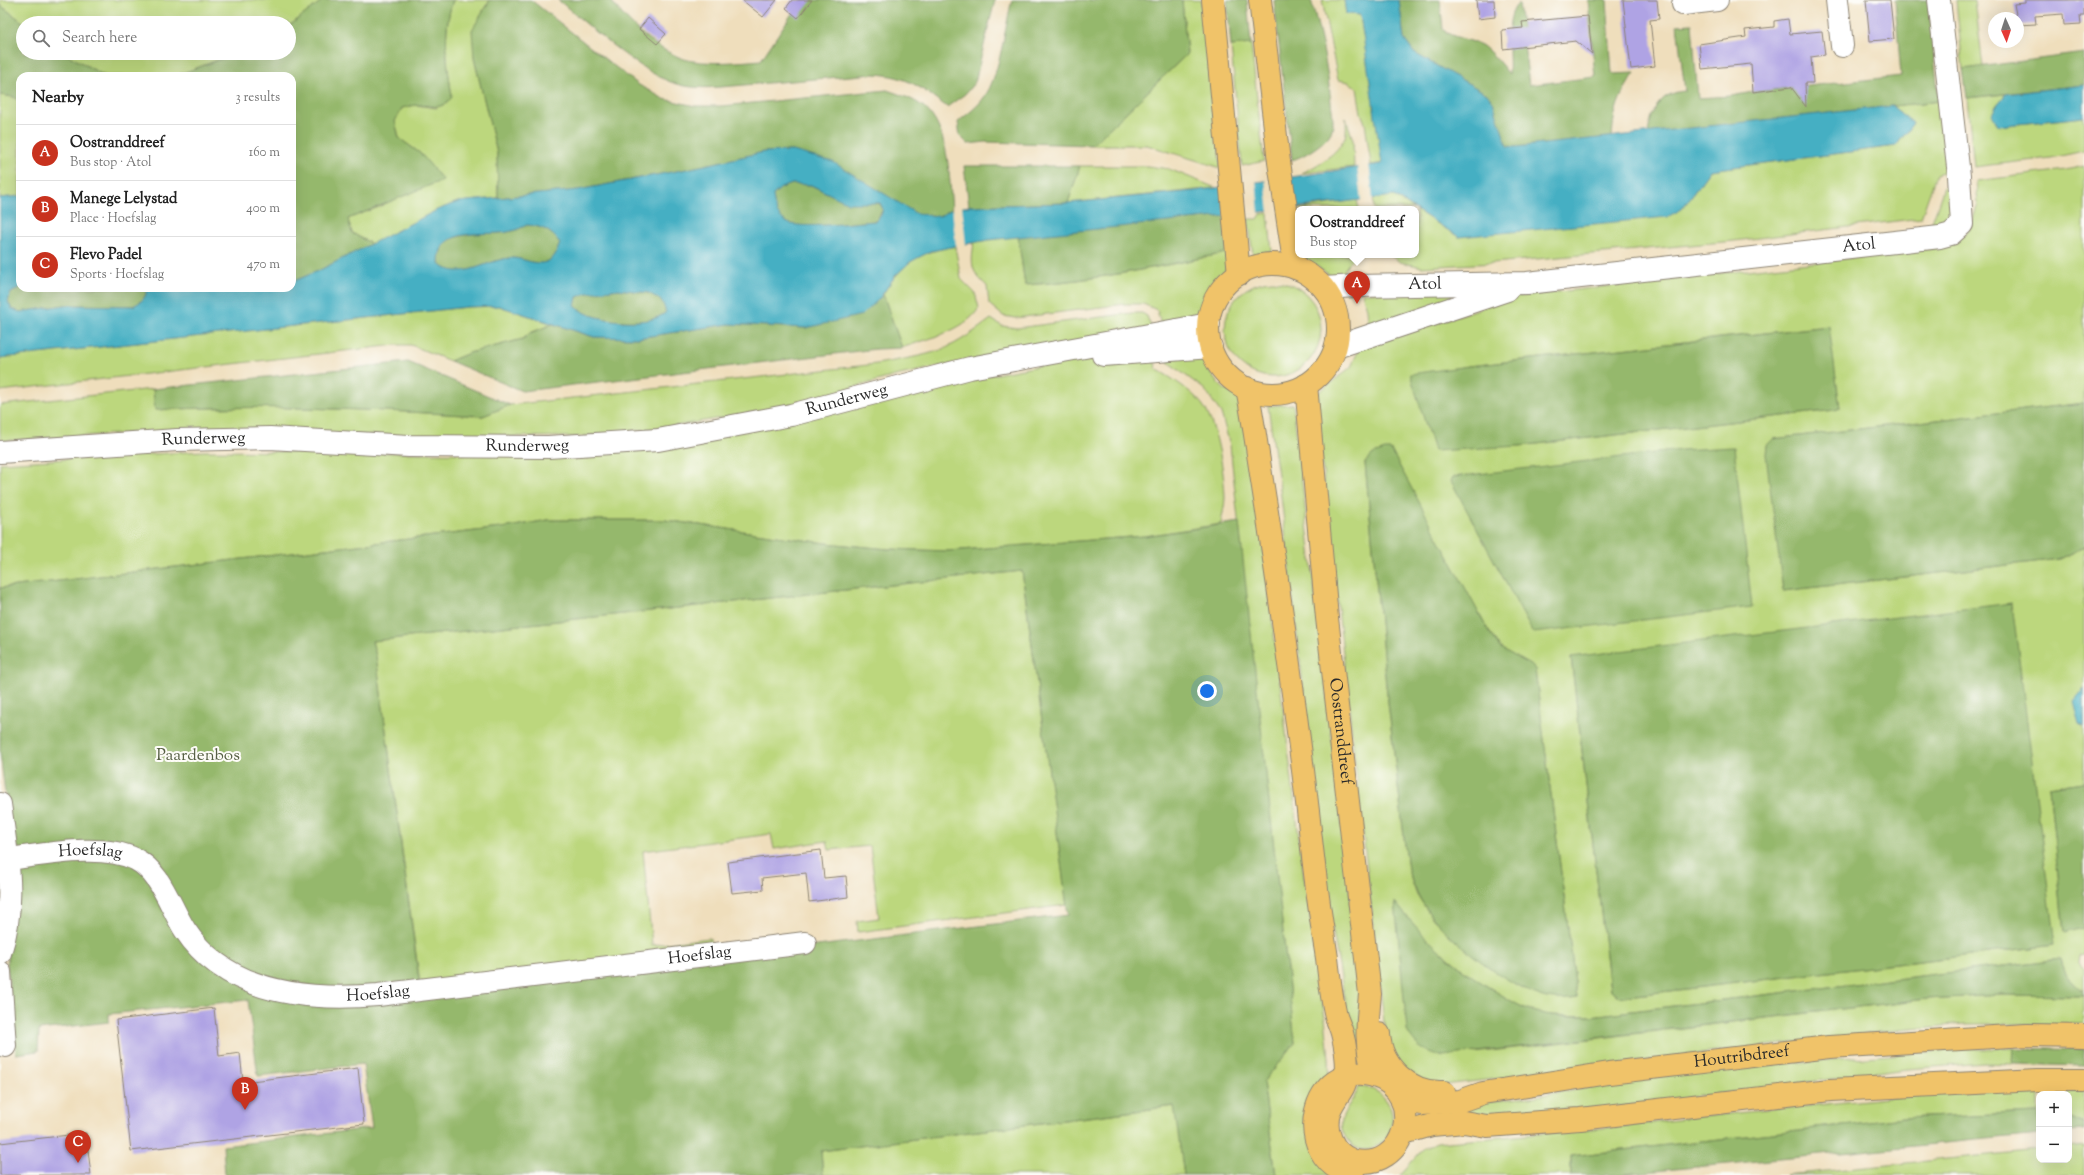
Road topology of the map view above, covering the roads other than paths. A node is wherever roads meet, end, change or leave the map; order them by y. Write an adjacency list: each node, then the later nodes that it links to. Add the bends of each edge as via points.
1 (1213, 0): 9 (main road)
2 (1260, 0): 8 (main road, via 1278,162)
3 (1716, 0): 6 (street)
4 (1836, 0): 7 (street)
5 (1939, 0): 10 (street, Atol, via 1962,224 1952,234)
6 (1683, 4)
7 (1842, 46)
8 (1295, 268): 9 (main road, via 1266,265); 11 (main road, via 1316,280)
9 (1239, 274): 12 (main road, via 1218,295)
10 (1527, 283): 11 (street, Atol); 14 (street, Atol)
11 (1324, 288): 14 (main road, via 1337,316)
12 (1209, 324): 13 (main road); 15 (street, Runderweg)
13 (1211, 347): 15 (street, Runderweg, via 1088,356); 17 (main road, via 1225,372)
14 (1336, 347): 16 (main road, via 1319,375)
15 (1046, 354): 18 (street, Runderweg, via 970,368 791,415 658,440 540,447 409,446 270,438 177,440)
16 (1306, 385): 17 (main road, via 1277,394); 24 (main road, Oostranddreef, via 1327,618)
17 (1247, 388): 28 (main road, via 1292,675 1319,910 1335,1013 1332,1033)
18 (0, 452)
19 (0, 804): 20 (street)
20 (4, 860): 21 (street, Hoefslag, via 85,852 113,853 136,860 157,880 186,930 199,948 216,963 239,977 264,987 303,996 349,998 378,995); 22 (street, via 11,895 7,931)
21 (805, 943)
22 (0, 953)
23 (0, 972): 26 (street)
24 (1370, 994): 27 (main road, Oostranddreef, via 1366,1033); 30 (main road, via 1382,1054 1388,1064 1406,1081 1423,1091)
25 (2084, 1036): 30 (main road, Houtribdreef, via 2027,1035 1829,1047 1608,1073)
26 (5, 1046)
27 (1374, 1076): 28 (main road, via 1365,1074); 31 (main road, via 1390,1084)
28 (1341, 1079): 33 (main road, via 1342,1093 1329,1113 1331,1141 1346,1158 1355,1161 1374,1161); 34 (main road, via 1325,1093 1315,1110 1314,1131 1321,1152)
29 (2084, 1080): 32 (main road, via 1830,1090 1613,1116 1487,1126 1464,1122 1432,1125)
30 (1483, 1093): 31 (main road, Houtribdreef, via 1460,1101 1437,1104)
31 (1402, 1102): 32 (main road, via 1406,1115)
32 (1407, 1142): 33 (main road, via 1396,1166)
33 (1384, 1169)
34 (1347, 1174)

